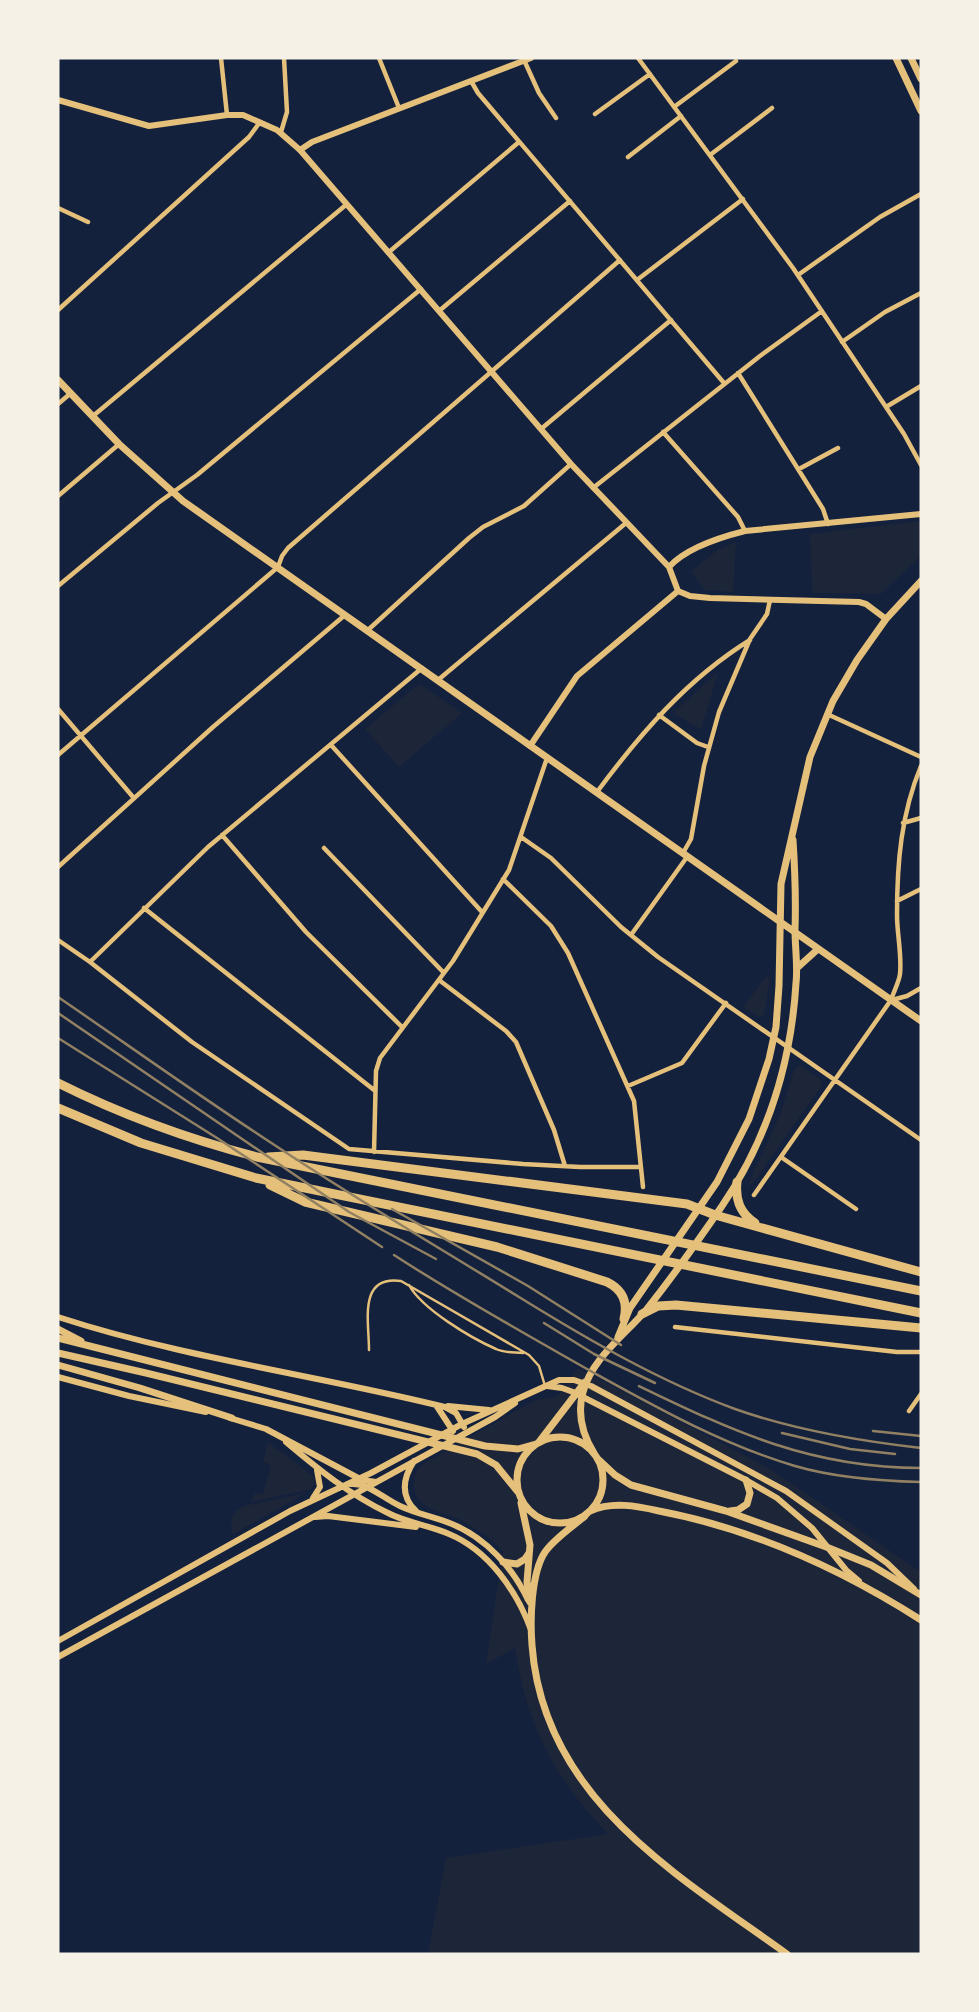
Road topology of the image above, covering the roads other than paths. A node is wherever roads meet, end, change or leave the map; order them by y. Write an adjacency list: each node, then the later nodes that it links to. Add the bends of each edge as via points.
1 (221, 58): 18 (street)
2 (284, 58): 22 (street, via 287,112)
3 (379, 58): 14 (street)
4 (638, 58): 9 (street)
5 (896, 58): 16 (main road)
6 (911, 58): 10 (main road)
7 (523, 59): 11 (street); 20 (street)
8 (736, 61): 13 (street)
9 (650, 74): 13 (street); 17 (street)
10 (921, 79)
11 (470, 81): 14 (street); 23 (street)
12 (58, 100): 18 (street, via 149,126)
13 (674, 107): 19 (street)
14 (399, 108): 24 (street)
15 (772, 108): 25 (street)
16 (921, 111)
17 (595, 114)
18 (227, 115): 21 (street)
19 (681, 116): 25 (street); 26 (street)
20 (556, 118)
21 (260, 121): 22 (street); 39 (street, via 249,137)
22 (281, 132): 24 (street)
23 (519, 142): 29 (street); 33 (street)
24 (300, 150): 30 (street)
25 (710, 155): 28 (street)
26 (628, 157)
27 (921, 194): 35 (street, via 884,213)
28 (743, 199): 35 (street); 36 (street)
29 (570, 201): 34 (street); 40 (street)
30 (347, 204): 33 (street); 52 (street)
31 (58, 209): 32 (street)
32 (88, 222)
33 (389, 252): 37 (street)
34 (620, 260): 36 (street); 44 (street)
35 (797, 275): 41 (street)
36 (637, 280): 42 (street)
37 (421, 289): 40 (street); 61 (street)
38 (921, 293): 43 (street)
39 (58, 310)
40 (439, 311): 44 (street)
41 (822, 311): 43 (street); 45 (street)
42 (671, 320): 47 (street); 53 (street)
43 (842, 342): 51 (street)
44 (491, 370): 53 (street); 67 (street, via 288,548)
45 (738, 373): 47 (street); 59 (street)
46 (58, 380): 49 (main road)
47 (724, 383): 54 (street)
48 (921, 386): 51 (street)
49 (71, 393): 50 (street); 52 (main road)
50 (58, 404)
51 (886, 407): 58 (street)
52 (93, 416): 55 (main road)
53 (541, 429): 57 (street)
54 (663, 432): 60 (street); 66 (street, via 738,517)
55 (119, 444): 61 (main road); 62 (street)
56 (838, 448): 59 (street)
57 (571, 464): 60 (street); 75 (street, via 524,506 469,538)
58 (921, 464)
59 (799, 469): 65 (street)
60 (593, 488): 64 (street)
61 (172, 492): 67 (main road); 70 (street)
62 (58, 496)
63 (921, 514): 65 (street)
64 (626, 523): 68 (street); 78 (street)
65 (828, 524): 66 (street)
66 (745, 531): 68 (street, via 679,557)
67 (278, 567): 73 (main road); 82 (street)
68 (669, 567): 71 (street)
69 (921, 580): 74 (main road)
70 (58, 586)
71 (678, 591): 72 (street, via 710,598); 84 (street, via 580,672)
72 (770, 600): 74 (street, via 859,602); 76 (street, via 767,614)
73 (346, 614): 75 (main road); 91 (street)
74 (886, 619): 80 (main road)
75 (368, 630): 77 (main road)
76 (750, 639): 81 (street, via 706,671); 85 (street)
77 (422, 668): 78 (main road); 83 (street)
78 (438, 680): 84 (main road)
79 (58, 709): 82 (street)
80 (827, 714): 87 (street); 94 (main road, via 808,764)
81 (659, 715): 85 (street); 90 (street)
82 (80, 736): 86 (street); 91 (street)
83 (331, 745): 95 (street); 104 (street)
84 (530, 746): 88 (main road)
85 (708, 747): 98 (street)
86 (58, 755)
87 (921, 757)
88 (547, 758): 90 (main road); 96 (street)
89 (921, 766): 93 (street)
90 (597, 792): 98 (main road)
91 (133, 797): 99 (street)
92 (921, 818): 93 (street)
93 (904, 823): 102 (street)
94 (793, 833): 105 (main road, via 782,875); 106 (main road)
95 (222, 835): 103 (street); 118 (street, via 306,932)
96 (521, 837): 100 (street); 107 (street, via 551,858)
97 (324, 848): 112 (street)
98 (685, 855): 105 (main road); 107 (street)
99 (58, 867)
100 (503, 879): 104 (street); 123 (street, via 563,943)
101 (921, 889): 102 (street)
102 (897, 901): 115 (street, via 900,971)
103 (144, 908): 110 (street); 124 (street)
104 (482, 912): 112 (street)
105 (779, 921): 106 (main road); 119 (main road)
106 (795, 932): 109 (main road); 111 (main road)
107 (631, 936): 116 (street)
108 (58, 940): 110 (street)
109 (818, 949): 111 (main road); 115 (main road)
110 (90, 962): 127 (street, via 192,1042 349,1149)
111 (797, 968): 120 (main road)
112 (444, 973): 113 (street)
113 (439, 980): 118 (street); 130 (street, via 516,1042)
114 (921, 988): 115 (street)
115 (891, 1000): 117 (main road); 121 (street)
116 (726, 1003): 119 (street); 123 (street, via 682,1063)
117 (921, 1021)
118 (402, 1027): 124 (street, via 378,1064)
119 (774, 1037): 120 (street); 136 (main road, via 749,1119)
120 (789, 1047): 121 (street); 133 (main road, via 766,1124)
121 (836, 1080): 126 (street); 129 (street)
122 (58, 1083): 128 (highway, via 182,1136)
123 (628, 1086): 131 (street)
124 (375, 1091): 127 (street)
125 (58, 1108): 132 (highway, via 113,1133)
126 (921, 1140)
127 (374, 1152): 130 (street)
128 (257, 1157): 136 (highway, via 303,1155); 142 (highway)
129 (781, 1157): 135 (street); 137 (street)
130 (565, 1166): 131 (street)
131 (640, 1167): 134 (street)
132 (256, 1178): 143 (highway); 146 (highway, via 305,1202 497,1247 615,1286 624,1300)
133 (737, 1182): 138 (main road); 139 (highway, via 741,1210)
134 (643, 1187)
135 (754, 1195)
136 (699, 1208): 138 (highway); 146 (main road)
137 (856, 1209)
138 (715, 1215): 139 (highway); 144 (main road)
139 (765, 1228): 140 (highway)
140 (921, 1272)
141 (409, 1285): 152 (lane, via 390,1279 372,1289); 156 (lane); 156 (lane, via 427,1308 497,1350)
142 (921, 1291)
143 (921, 1313)
144 (642, 1314): 148 (highway, via 658,1306 680,1305); 150 (main road)
145 (58, 1317): 163 (street, via 194,1355)
146 (624, 1320): 150 (main road)
147 (675, 1327): 153 (street)
148 (921, 1328)
149 (58, 1329): 155 (main road)
150 (618, 1337): 158 (main road)
151 (58, 1338): 155 (main road)
152 (369, 1350)
153 (921, 1352)
154 (58, 1353): 182 (main road, via 473,1454 494,1463)
155 (111, 1353): 172 (main road, via 485,1446 518,1449)
156 (530, 1355): 160 (lane)
157 (58, 1365): 166 (main road)
158 (590, 1376): 172 (main road); 173 (main road, via 580,1406 582,1429)
159 (58, 1377): 166 (street)
160 (545, 1386): 162 (street); 177 (street, via 573,1392); 193 (street, via 564,1379 591,1386 773,1483 887,1563)
161 (921, 1394): 165 (street)
162 (519, 1400): 164 (street); 169 (street)
163 (435, 1404): 164 (street); 167 (street, via 453,1411); 168 (street)
164 (494, 1409): 167 (street)
165 (909, 1411)
166 (232, 1418): 170 (street)
167 (462, 1424): 168 (street); 169 (street)
168 (452, 1429): 171 (street); 176 (street)
169 (466, 1432): 171 (street)
170 (278, 1436): 175 (street); 176 (street)
171 (456, 1437): 174 (street)
172 (537, 1444): 173 (main road, via 568,1438); 182 (main road, via 520,1465)
173 (596, 1456): 184 (main road, via 631,1485); 185 (main road, via 603,1486)
174 (414, 1461): 178 (street); 186 (street, via 404,1488 410,1505)
175 (314, 1466): 179 (street); 183 (street, via 320,1487)
176 (359, 1479): 178 (street); 179 (street)
177 (746, 1480): 184 (main road, via 751,1493 747,1504); 189 (street, via 790,1507)
178 (378, 1481): 180 (street)
179 (342, 1486): 180 (street); 181 (street); 183 (street)
180 (367, 1487): 181 (street); 186 (street)
181 (354, 1494): 187 (street); 188 (street, via 397,1517)
182 (519, 1494): 185 (main road, via 531,1512 548,1522 569,1522); 190 (main road)
183 (310, 1501): 197 (street)
184 (726, 1511): 189 (main road)
185 (587, 1513): 192 (main road, via 607,1506 631,1506 705,1520 791,1551); 194 (main road, via 544,1553)
186 (420, 1514): 191 (street, via 463,1529)
187 (304, 1521): 188 (street, via 328,1516); 198 (street)
188 (437, 1529): 196 (street, via 466,1542 490,1563)
189 (829, 1548): 192 (street, via 846,1570); 193 (main road, via 871,1565)
190 (530, 1549): 191 (main road, via 519,1564); 194 (main road, via 527,1583)
191 (503, 1562): 194 (street)
192 (872, 1591): 195 (main road)
193 (919, 1593)
194 (531, 1606): 196 (main road)
195 (921, 1620)
196 (531, 1632): 199 (main road, via 544,1710 592,1795 678,1876)
197 (58, 1641)
198 (58, 1657)
199 (787, 1954)

